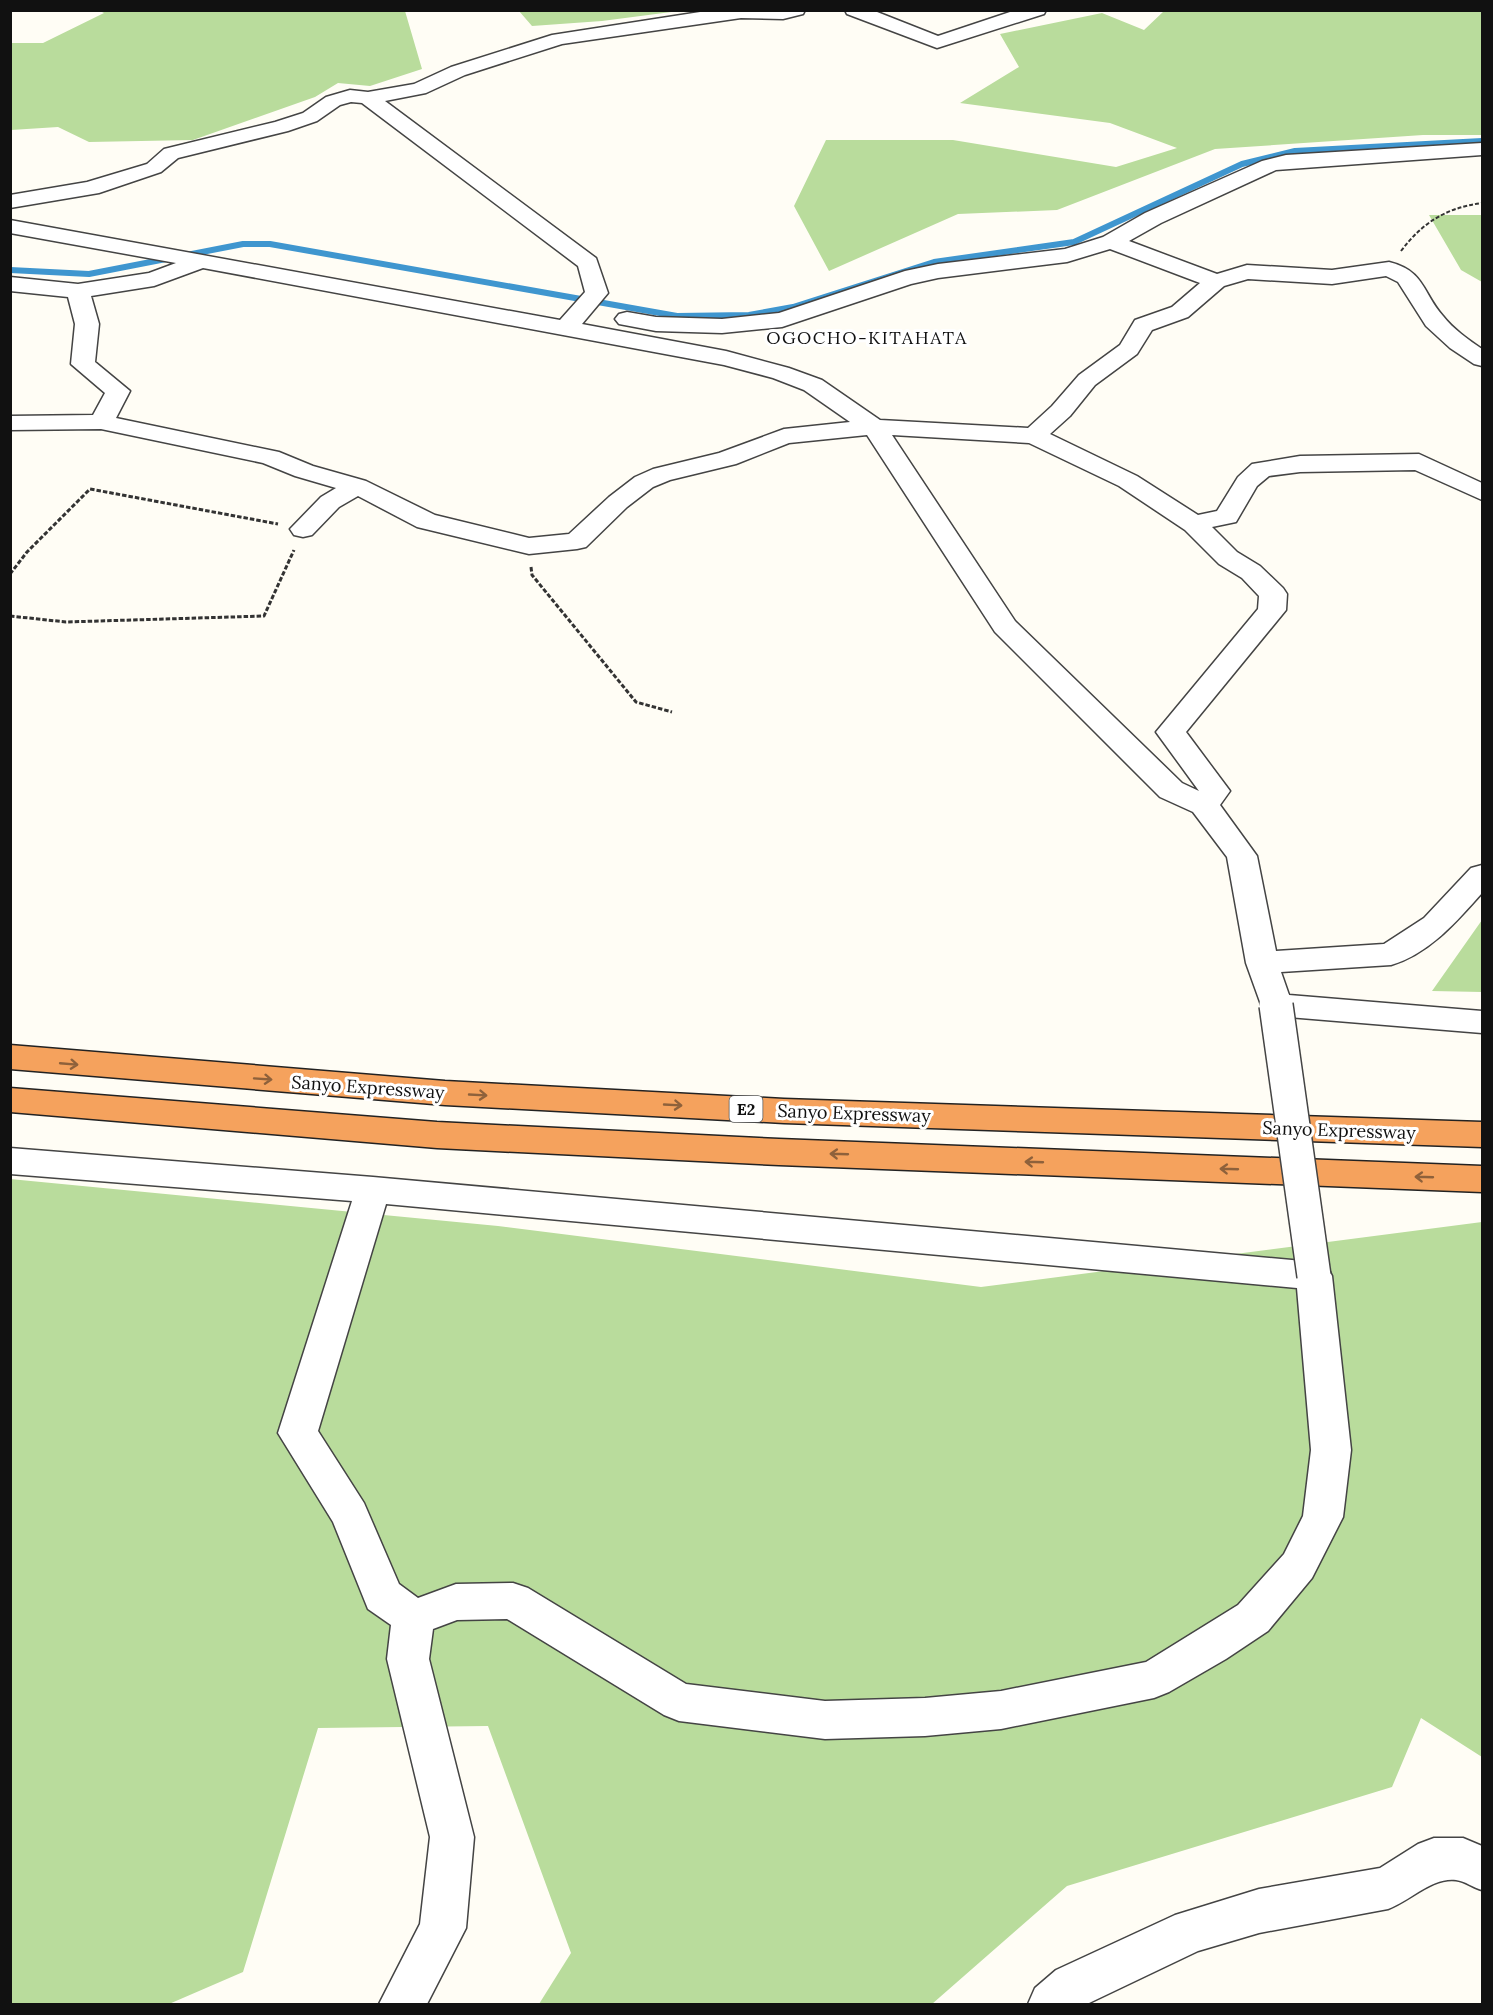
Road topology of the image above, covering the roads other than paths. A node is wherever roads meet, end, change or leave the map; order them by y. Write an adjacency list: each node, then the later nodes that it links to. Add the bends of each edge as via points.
1 (796, 10): 4 (street, via 741,12 559,39 458,71 419,89)
2 (854, 10): 3 (street, via 937,42)
3 (1037, 10)
4 (369, 98): 6 (street, via 350,96 281,127 171,153 154,168 91,188); 13 (street, via 588,264 597,292)
5 (1482, 149): 8 (street, via 1269,165 1153,218)
6 (10, 202)
7 (10, 226): 9 (street)
8 (1111, 242): 10 (street); 14 (street, via 1067,255 906,278 782,321 722,326)
9 (202, 261): 12 (street, via 154,279); 15 (street)
10 (1216, 281): 17 (street, via 1246,272 1332,277 1389,269 1406,277 1434,321); 21 (street, via 1180,312 1143,325 1129,349 1087,380)
11 (10, 284): 12 (street)
12 (78, 291): 18 (street, via 87,324 83,364 118,392)
13 (581, 310): 14 (street); 15 (street)
14 (656, 324): 16 (street)
15 (566, 328): 16 (street)
16 (642, 343): 20 (street, via 726,358 781,373 813,386)
17 (1482, 359)
18 (101, 422): 19 (street); 22 (street, via 270,457)
19 (10, 423)
20 (874, 428): 21 (street); 22 (street, via 784,436 728,459 662,474 618,502 577,541 529,546 426,521); 26 (street, via 1005,626 1171,790)
21 (1034, 436): 24 (street, via 1128,481)
22 (357, 486): 25 (street, via 330,501)
23 (1482, 492): 24 (street, via 1419,462 1300,464 1261,469 1247,482 1227,516)
24 (1194, 524): 26 (street, via 1273,594 1272,610 1171,732 1215,791)
25 (303, 529)
26 (1204, 805): 28 (street, via 1242,856)
27 (1482, 875): 28 (street, via 1435,926 1391,954)
28 (1262, 963): 29 (street)
29 (1276, 1005): 30 (street); 37 (street, bridge)
30 (1482, 1022)
31 (10, 1057): 33 (highway, Sanyo Expressway / E2, one-way to 33, via 445,1093 784,1111)
32 (10, 1100): 35 (highway, one-way to 32, via 437,1135)
33 (1482, 1135)
34 (10, 1161): 36 (street)
35 (1482, 1179)
36 (373, 1190): 37 (street); 38 (street, via 298,1433 350,1515 383,1596)
37 (1314, 1276): 38 (street, via 1331,1450 1323,1517 1298,1566 1253,1618 1154,1679 1002,1710 825,1720 679,1702 513,1601 456,1602)
38 (413, 1618): 40 (street, via 408,1659 452,1837 442,1928)
39 (1482, 1869): 41 (street, via 1463,1859 1434,1859 1388,1888 1259,1911 1191,1930 1073,1986)
40 (402, 2004)
41 (1052, 2004)

